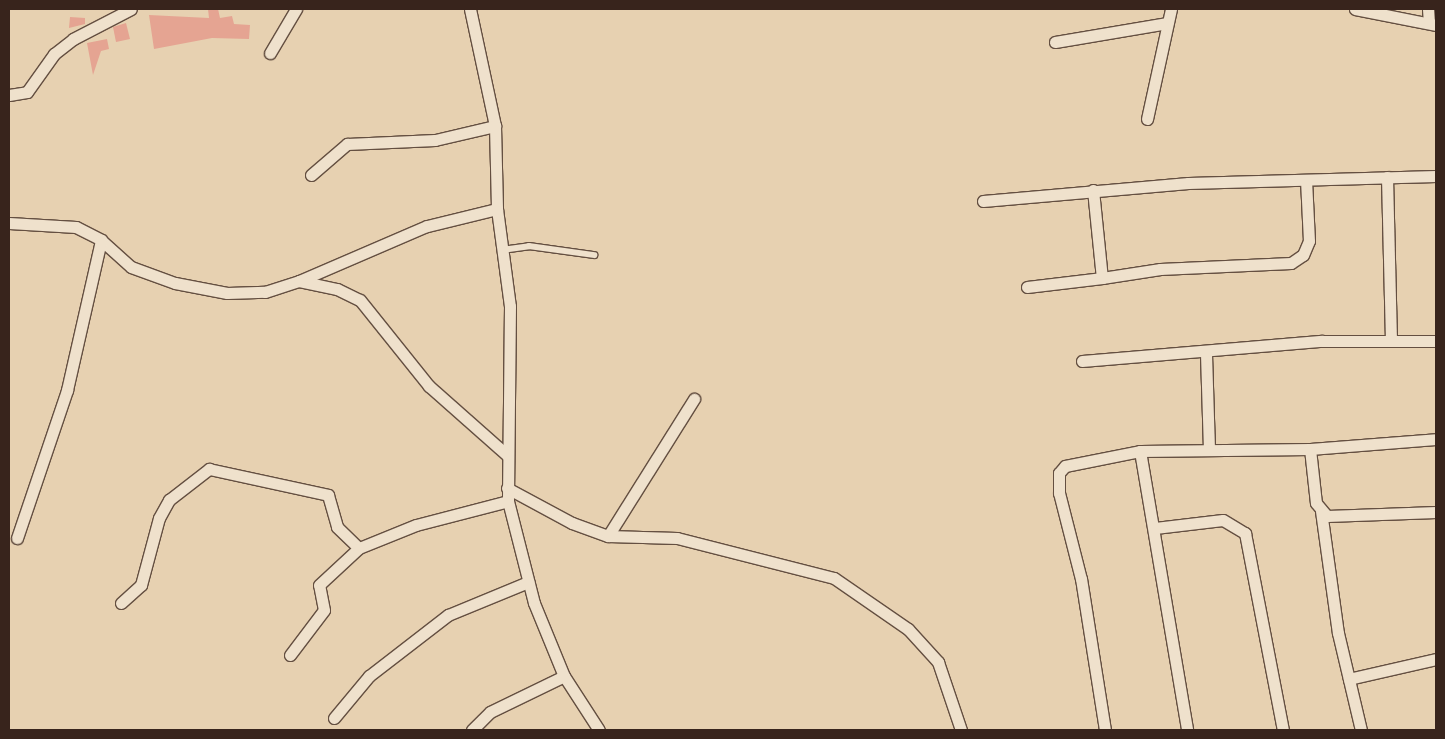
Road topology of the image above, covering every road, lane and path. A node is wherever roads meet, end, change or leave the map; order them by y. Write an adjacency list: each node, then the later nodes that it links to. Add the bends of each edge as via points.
1 (131, 9): 12 (street, via 73,39 54,54 27,92)
2 (296, 9): 11 (street)
3 (470, 9): 14 (street)
4 (1171, 9): 8 (street)
5 (1355, 9): 7 (street)
6 (1428, 9): 9 (street)
7 (1385, 12): 9 (street)
8 (1167, 23): 10 (street); 13 (street)
9 (1433, 24)
10 (1055, 42)
11 (270, 53)
12 (9, 95)
13 (1147, 119)
14 (495, 126): 15 (street, via 436,140 346,144); 21 (street)
15 (311, 175)
16 (1436, 176): 17 (street)
17 (1387, 178): 18 (street); 29 (street)
18 (1306, 180): 19 (street); 26 (street, via 1309,241 1303,255 1291,263 1160,269)
19 (1093, 190): 20 (street); 26 (street)
20 (982, 201)
21 (497, 209): 24 (street); 27 (street, via 428,226)
22 (9, 223): 23 (street, via 58,224)
23 (101, 240): 27 (street, via 132,268 175,283 227,293 265,292); 45 (street, via 66,390)
24 (502, 250): 25 (lane, via 529,246); 38 (street, via 510,306)
25 (594, 255)
26 (1102, 278): 28 (street)
27 (299, 281): 38 (street, via 337,289 360,300 429,386)
28 (1028, 287)
29 (1391, 339): 30 (street); 31 (street)
30 (1436, 341)
31 (1206, 354): 32 (street); 35 (street)
32 (1082, 361)
33 (694, 399): 44 (street)
34 (1436, 439): 36 (street)
35 (1209, 449): 36 (street); 37 (street)
36 (1310, 449): 41 (street)
37 (1140, 450): 43 (street); 57 (street, via 1065,466 1058,480 1081,579)
38 (507, 455): 39 (street)
39 (508, 488): 40 (street); 44 (street, via 572,522)
40 (508, 501): 46 (street, via 416,525); 47 (street)
41 (1321, 511): 42 (street, via 1327,516); 52 (street)
42 (1436, 512)
43 (1155, 528): 58 (street); 59 (street, via 1222,520 1245,533)
44 (608, 536): 56 (street, via 677,538 834,578 908,629 938,662)
45 (17, 538)
46 (359, 548): 48 (street, via 334,522 328,495 209,469 169,500 159,518 141,585); 49 (street, via 319,585 324,610)
47 (528, 582): 51 (street); 53 (street, via 448,615 368,676)
48 (121, 603)
49 (290, 655)
50 (1436, 659): 52 (street)
51 (564, 676): 54 (street, via 490,712); 55 (street)
52 (1349, 679): 60 (street)
53 (334, 718)
54 (472, 730)
55 (599, 730)
56 (961, 730)
57 (1105, 730)
58 (1187, 730)
59 (1283, 730)
60 (1361, 730)

